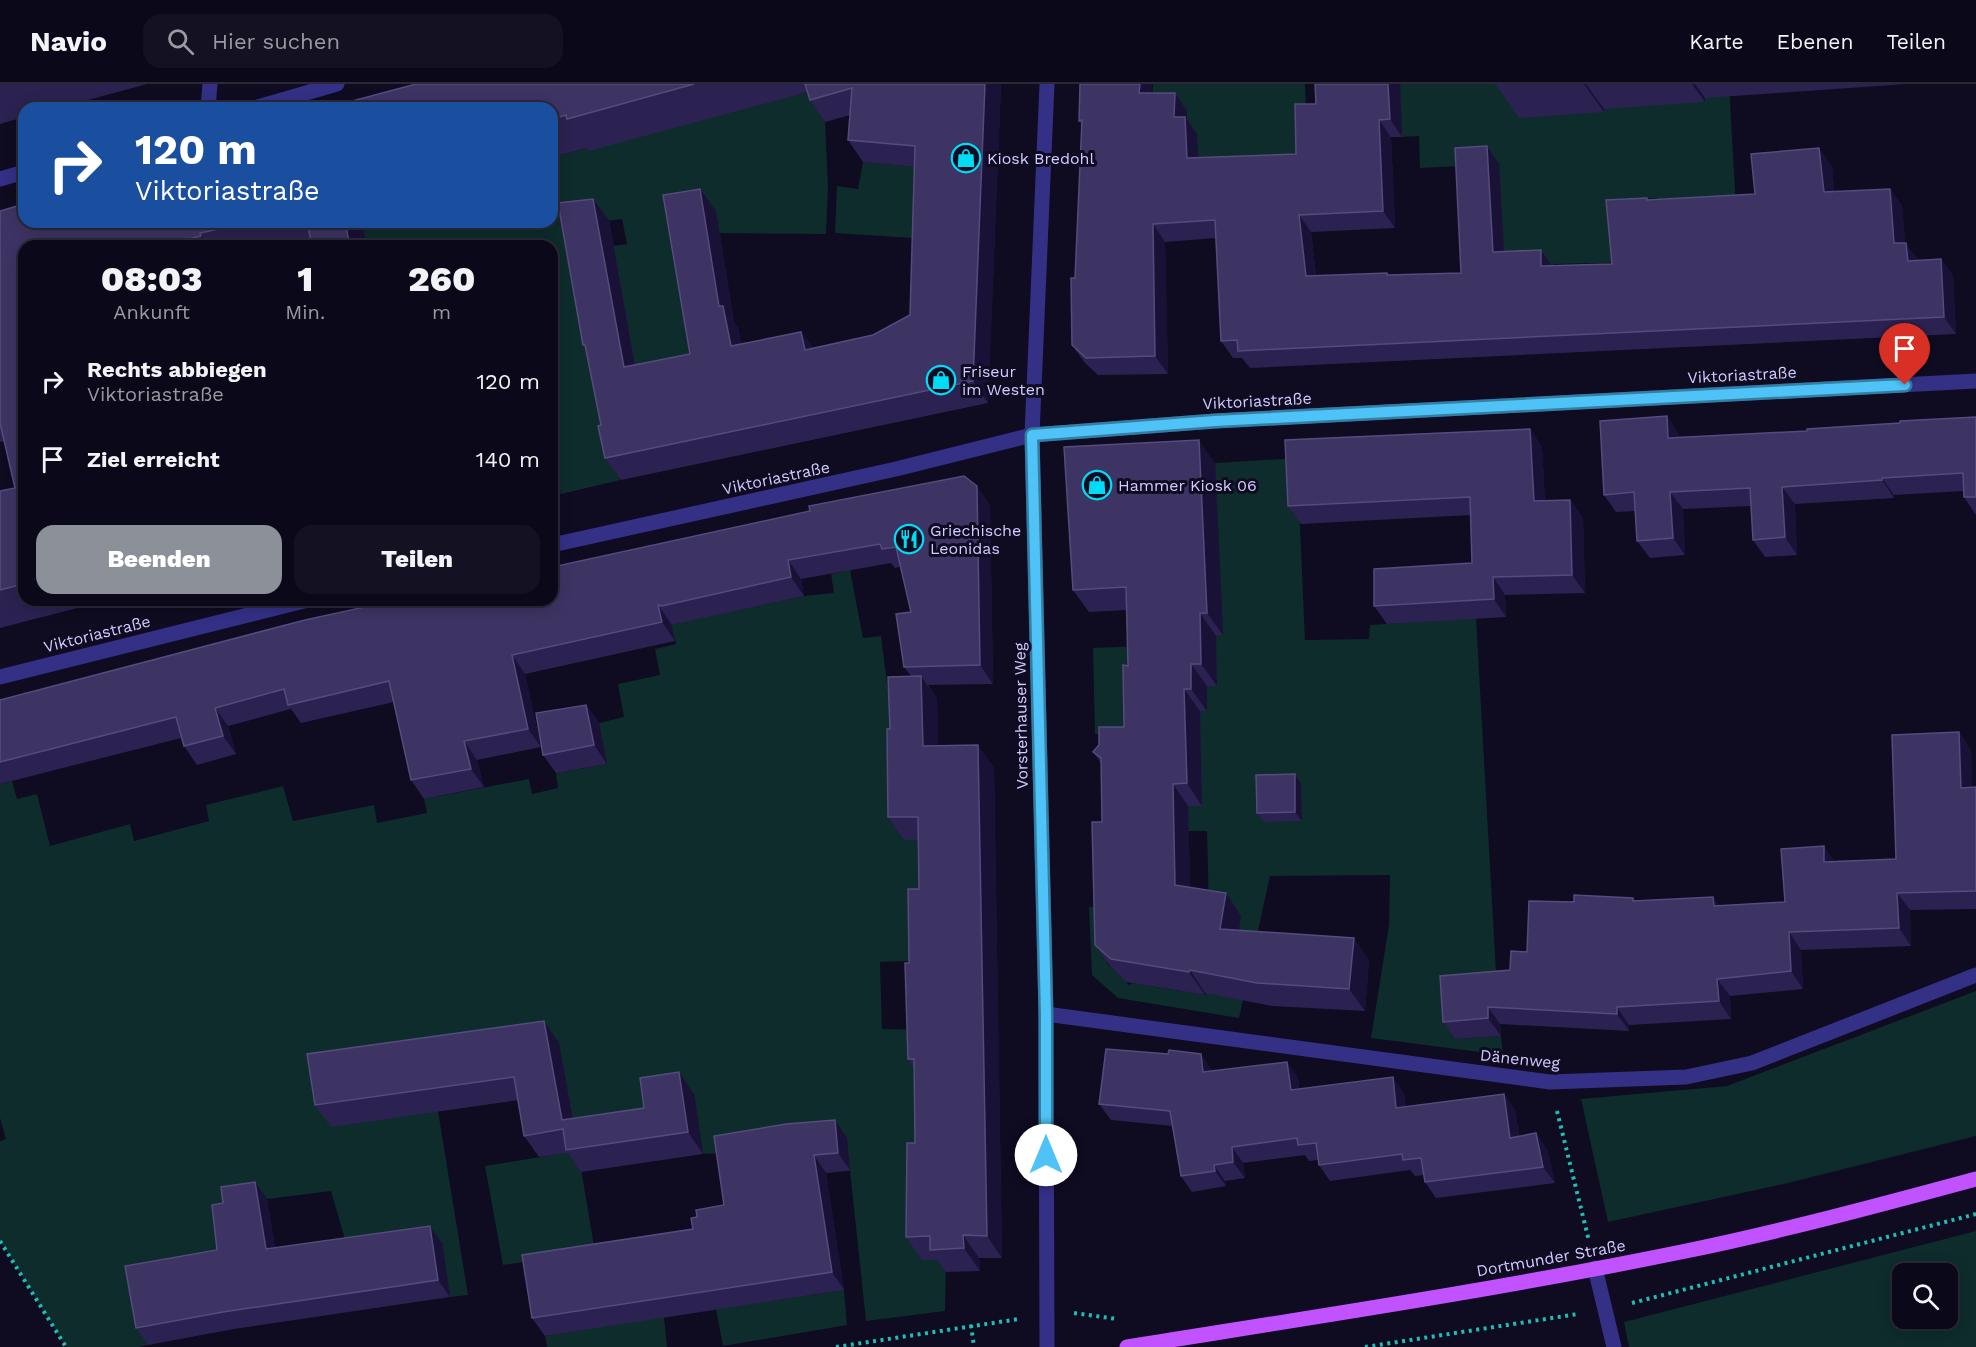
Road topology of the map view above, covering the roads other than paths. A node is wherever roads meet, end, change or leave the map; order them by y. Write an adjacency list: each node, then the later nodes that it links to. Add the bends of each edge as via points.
1 (210, 84): 4 (street)
2 (337, 84): 5 (street)
3 (1047, 84): 9 (street, Vorsterhauser Weg)
4 (208, 102)
5 (275, 102)
6 (18, 174): 7 (street)
7 (0, 179)
8 (1976, 381): 9 (street, Viktoriastraße, via 1215,421)
9 (1032, 435): 10 (street, Viktoriastraße); 14 (street, Vorsterhauser Weg)
10 (558, 544)
11 (284, 606): 12 (street, Viktoriastraße)
12 (0, 677)
13 (1976, 975): 14 (street, Dänenweg, via 1752,1063 1686,1077 1550,1082)
14 (1046, 1014): 17 (street, Vorsterhauser Weg)
15 (1976, 1179): 16 (main road, Dortmunder Straße, via 1698,1248)
16 (1595, 1268): 18 (main road, Dortmunder Straße); 19 (street)
17 (1047, 1347)
18 (1127, 1347)
19 (1614, 1347)

